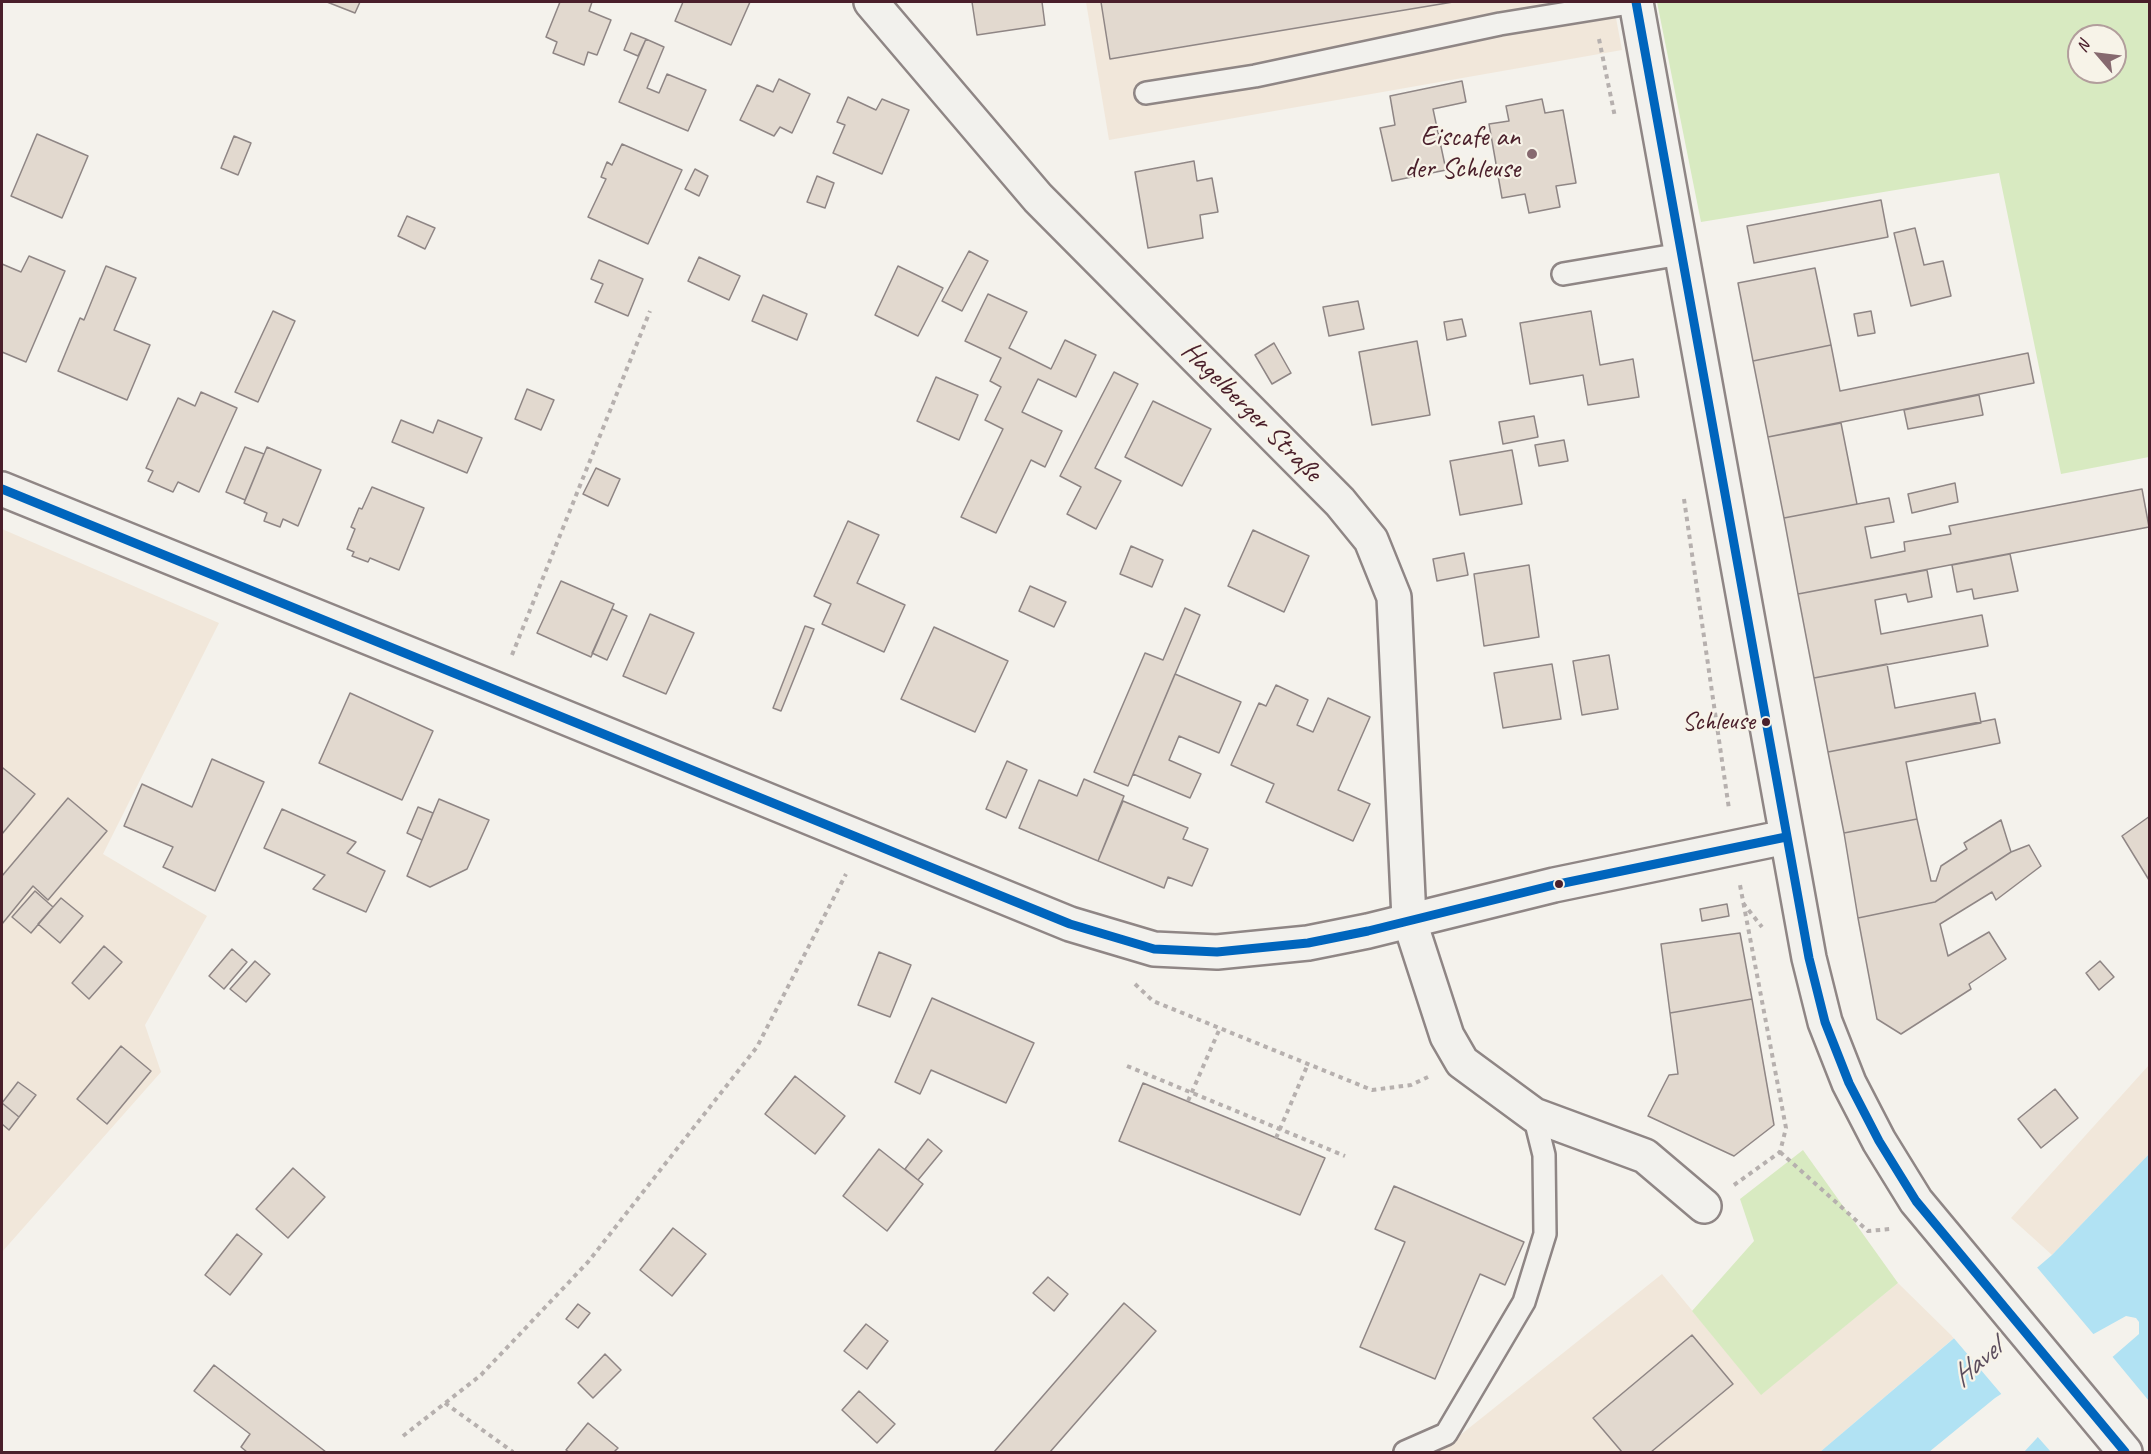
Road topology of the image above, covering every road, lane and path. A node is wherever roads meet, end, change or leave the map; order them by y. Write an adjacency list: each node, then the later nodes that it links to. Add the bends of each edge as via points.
1 (871, 2): 16 (main road, Hagelberger Straße, via 1038,198 1340,502 1371,540 1394,597)
2 (1636, 2): 3 (lane); 6 (main road)
3 (1593, 9): 4 (lane, via 1500,24 1255,76); 5 (path)
4 (1146, 93)
5 (1617, 124)
6 (1682, 254): 7 (lane); 12 (main road)
7 (1563, 274)
8 (650, 311): 11 (path)
9 (2, 489): 11 (main road)
10 (1684, 495): 14 (path)
11 (498, 690): 13 (main road)
12 (1786, 837): 14 (main road); 35 (main road, via 1825,1023 1849,1083 1879,1141 1926,1216)
13 (864, 838): 16 (main road, via 1070,924 1154,949 1217,952 1308,944); 31 (path, via 757,1047 588,1262 481,1375)
14 (1734, 848): 16 (main road)
15 (1742, 902): 27 (path, via 1786,1128)
16 (1409, 919): 19 (main road, Hagelberger Straße, via 1447,1036)
17 (1128, 978): 18 (path, via 1153,1001)
18 (1220, 1028): 20 (path); 22 (path)
19 (1462, 1062): 20 (path, via 1411,1085 1372,1090); 24 (main road)
20 (1308, 1064): 25 (path)
21 (1127, 1065): 22 (path)
22 (1192, 1092): 23 (path); 25 (path)
23 (1188, 1101)
24 (1534, 1115): 29 (main road, via 1645,1156); 34 (lane, via 1545,1155 1545,1234 1524,1302 1446,1434)
25 (1279, 1129): 26 (path); 28 (path)
26 (1276, 1138)
27 (1780, 1152): 29 (path); 30 (path)
28 (1345, 1156)
29 (1704, 1206)
30 (1868, 1232)
31 (445, 1403): 32 (path); 33 (path)
32 (402, 1436)
33 (513, 1452)
34 (1405, 1452)
35 (2125, 1452)

